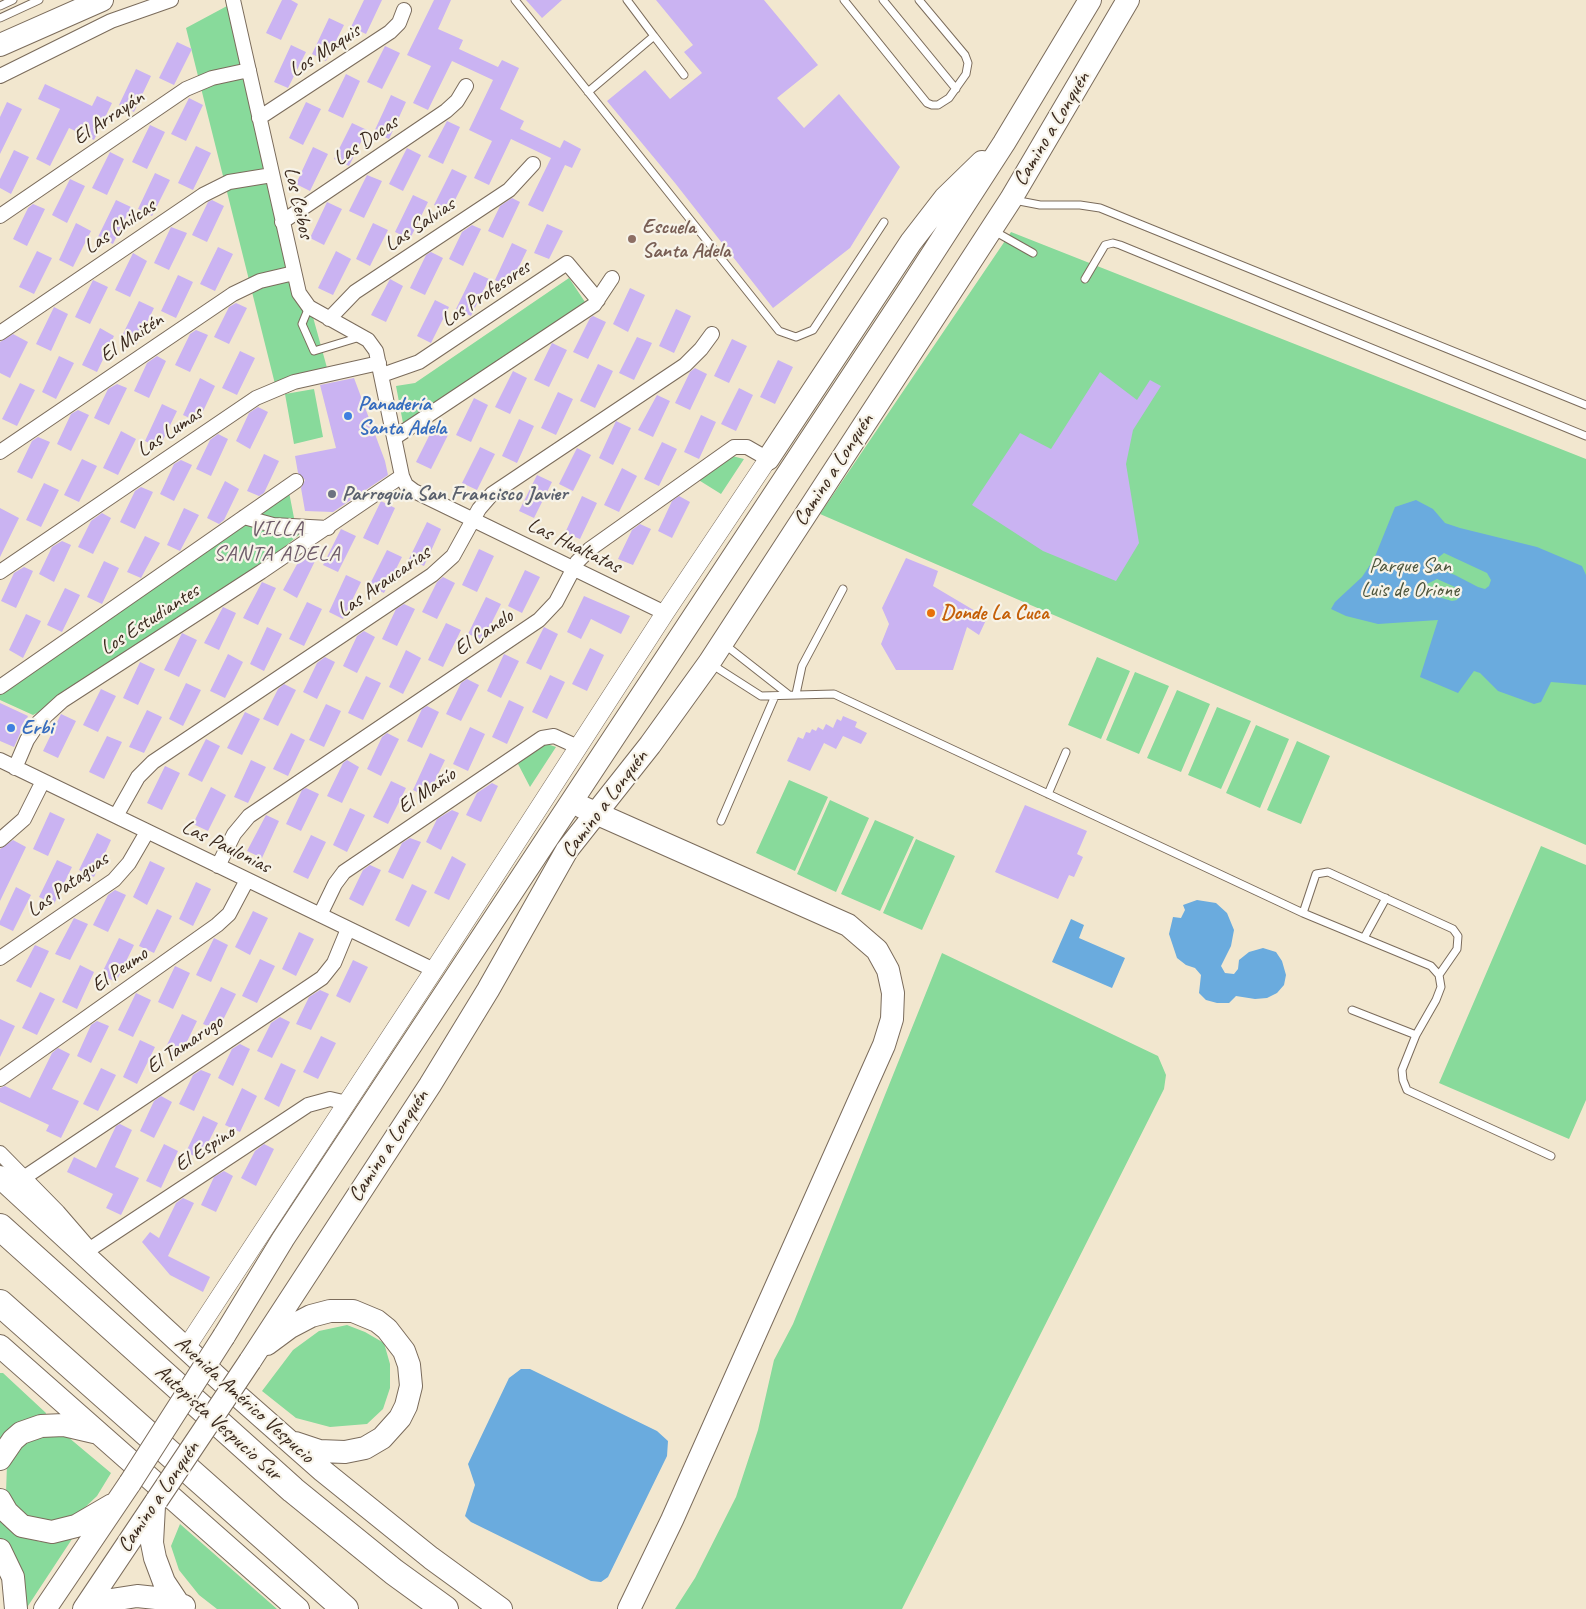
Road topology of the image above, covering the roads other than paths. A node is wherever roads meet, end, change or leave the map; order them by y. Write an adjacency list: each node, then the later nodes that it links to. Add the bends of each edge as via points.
1 (13, 0): 13 (lane)
2 (39, 0): 15 (lane)
3 (102, 0): 17 (main road)
4 (171, 0): 20 (street, via 111,21)
5 (515, 0): 23 (lane)
6 (627, 0): 16 (lane)
7 (844, 0): 22 (lane, via 927,103 938,105)
8 (882, 0): 22 (lane)
9 (919, 0): 22 (lane, via 965,55 968,68)
10 (1090, 0): 25 (main road, Camino a Lonquén)
11 (1128, 0): 28 (main road, Camino a Lonquén)
12 (232, 2): 18 (street, Los Ceibos)
13 (0, 6)
14 (404, 10): 24 (street, Los Maquis, via 390,32)
15 (0, 18)
16 (654, 36): 19 (lane); 23 (lane)
17 (0, 46)
18 (248, 70): 24 (street, Los Ceibos); 29 (street, El Arrayán, via 212,78 186,89)
19 (684, 75)
20 (0, 76)
21 (466, 86): 30 (street, Las Docas, via 446,111)
22 (956, 88)
23 (588, 92): 31 (lane, via 739,284 787,336 796,337 812,330)
24 (259, 118): 27 (street, Los Ceibos)
25 (1004, 143): 48 (main road, via 960,182 931,215); 69 (main road, Camino a Lonquén)
26 (533, 164): 39 (street, Las Salvias, via 509,190 355,292)
27 (272, 175): 30 (street, Los Ceibos); 40 (street, Las Chilcas, via 229,182 203,195)
28 (1011, 199): 32 (main road, Camino a Lonquén); 44 (lane, via 1040,205 1100,208)
29 (0, 216)
30 (282, 222): 34 (street, Los Ceibos)
31 (884, 222)
32 (991, 230): 33 (lane); 58 (main road, Camino a Lonquén)
33 (1033, 253)
34 (294, 273): 38 (street, Los Ceibos, via 299,293); 47 (street, El Maitén, via 260,281 233,294)
35 (612, 278): 37 (street)
36 (1085, 279): 45 (lane, via 1106,245 1120,245)
37 (598, 300): 43 (street, Los Profesores, via 568,263 419,362); 46 (street)
38 (309, 307): 39 (street); 42 (lane, via 303,328 314,351)
39 (329, 319): 42 (street)
40 (0, 333)
41 (712, 334): 52 (street, Las Araucarias, via 685,364 492,494)
42 (362, 336): 43 (street, via 373,344)
43 (381, 369): 46 (street); 55 (street, Las Lumas, via 294,382 256,398)
44 (1586, 405)
45 (1586, 436)
46 (394, 438): 49 (street)
47 (0, 452)
48 (768, 459): 54 (street, El Canelo, via 748,447 734,448 586,552); 57 (street)
49 (402, 476): 52 (street, Las Hualtatas, via 410,488); 53 (street, Los Estudiantes)
50 (296, 481): 51 (street, Los Estudiantes)
51 (244, 517): 53 (street, via 272,525); 60 (street, Los Estudiantes)
52 (473, 519): 54 (street, Las Hualtatas); 71 (street, Las Araucarias, via 452,556 432,575 153,762 131,787)
53 (328, 528): 66 (street, Los Estudiantes, via 62,701 39,722)
54 (573, 568): 57 (street, Las Hualtatas); 75 (street, El Canelo, via 556,602 539,620 244,820)
55 (0, 572)
56 (842, 589): 61 (lane, via 802,666)
57 (665, 613): 63 (street)
58 (722, 642): 59 (main road, Camino a Lonquén); 61 (lane)
59 (709, 663): 62 (lane, via 761,696); 70 (main road, Camino a Lonquén, via 650,745)
60 (0, 687)
61 (793, 694): 62 (lane); 68 (lane, via 834,694)
62 (776, 696): 72 (lane)
63 (578, 747): 79 (street, El Mañío, via 554,736 542,738 344,872); 83 (street)
64 (1066, 752): 68 (lane)
65 (0, 760): 66 (street, Las Paulonias)
66 (15, 768): 67 (street, Las Paulonias)
67 (43, 781): 71 (street, Las Paulonias); 74 (street, via 24,819)
68 (1048, 794): 78 (lane)
69 (573, 802): 70 (main road); 103 (main road, Camino a Lonquén, bridge, via 283,1239)
70 (594, 814): 99 (main road, Camino a Lonquén, via 567,850 430,1085); 116 (main road, via 848,925 877,950 888,970 893,993 892,1019 884,1045 672,1520)
71 (116, 816): 73 (street, Las Paulonias)
72 (721, 821)
73 (147, 832): 75 (street, Las Paulonias); 82 (street, Las Pataguas, via 129,863 114,880)
74 (0, 840)
75 (218, 866): 76 (street, Las Paulonias)
76 (246, 880): 79 (street, Las Paulonias); 87 (street, El Peumo, via 229,914 217,925)
77 (1386, 898): 78 (lane, via 1328,872 1319,872); 81 (lane); 84 (lane, via 1456,932 1457,949)
78 (1303, 913): 81 (lane)
79 (320, 915): 80 (street, Las Paulonias)
80 (348, 929): 83 (street, Las Paulonias); 92 (street, El Tamarugo, via 334,962 322,978)
81 (1364, 938): 84 (lane, via 1431,966)
82 (0, 958)
83 (434, 970): 88 (street)
84 (1439, 975): 86 (lane, via 1441,987)
85 (1352, 1010): 86 (lane)
86 (1416, 1036): 90 (lane, via 1402,1070 1408,1090)
87 (0, 1079)
88 (347, 1103): 94 (street, El Espino, via 330,1099 308,1105); 98 (street)
89 (0, 1153): 92 (street)
90 (1551, 1156)
91 (0, 1177): 95 (main road, Avenida Américo Vespucio)
92 (25, 1177): 94 (street)
93 (0, 1227): 114 (highway, Autopista Vespucio Sur, via 293,1490)
94 (90, 1249): 95 (main road)
95 (122, 1290): 98 (main road, Avenida Américo Vespucio)
96 (0, 1303): 113 (highway)
97 (0, 1346): 100 (main road)
98 (186, 1348): 101 (main road, Avenida Américo Vespucio)
99 (251, 1359): 101 (main road, via 276,1336 300,1321 340,1310 359,1313 377,1321 404,1352 411,1375 409,1396 400,1418 382,1438 364,1448 345,1452 319,1451); 105 (main road, Camino a Lonquén, bridge)
100 (100, 1435): 102 (main road, via 76,1427 41,1426 21,1433); 112 (main road)
101 (289, 1441): 115 (main road, Avenida Américo Vespucio, via 377,1516)
102 (0, 1458)
103 (124, 1491): 104 (main road, via 76,1526 52,1532 22,1526); 109 (main road, Camino a Lonquén)
104 (0, 1500)
105 (155, 1502): 107 (main road, via 152,1528 155,1558 164,1582); 110 (main road, Camino a Lonquén)
106 (0, 1550): 108 (main road, via 13,1577)
107 (183, 1606): 111 (main road, via 151,1597 133,1596)
108 (16, 1609)
109 (46, 1609)
110 (84, 1609)
111 (88, 1609)
112 (298, 1609)
113 (345, 1609)
114 (445, 1609)
115 (501, 1609)
116 (629, 1609)

